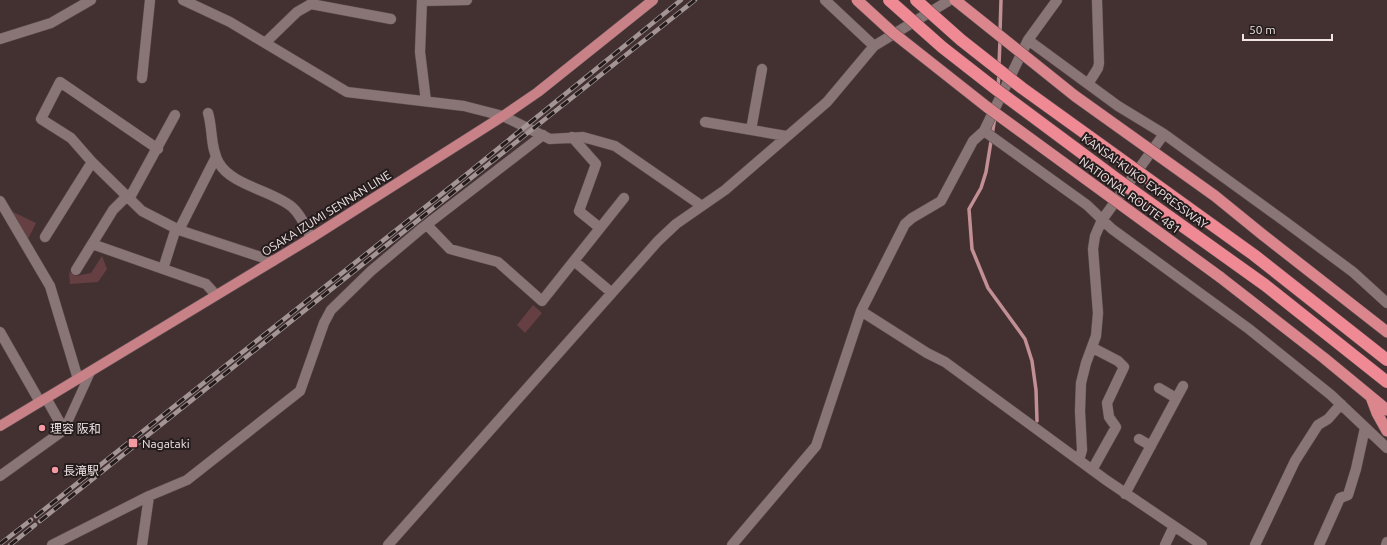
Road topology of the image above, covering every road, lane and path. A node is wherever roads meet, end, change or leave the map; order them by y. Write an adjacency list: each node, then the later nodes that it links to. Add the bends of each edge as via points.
1 (91, 0): 17 (street, via 51,23)
2 (150, 0): 22 (street)
3 (183, 0): 19 (street, via 230,22)
4 (422, 0): 5 (street); 24 (street, via 420,52)
5 (467, 0)
6 (653, 0): 27 (main road, OSAKA IZUMI SENNAN LINE, via 538,92)
7 (825, 0): 20 (street)
8 (857, 0): 66 (highway, NATIONAL ROUTE 481, bridge, via 892,32 987,107 1220,277)
9 (889, 0): 63 (highway, KANSAI-KUKO EXPRESSWAY, bridge, via 942,47 997,90 1265,285)
10 (916, 0): 60 (highway, KANSAI-KUKO EXPRESSWAY, bridge, via 961,40 1022,88 1254,256)
11 (950, 0): 20 (street)
12 (955, 0): 58 (highway, bridge, via 1075,96 1215,196)
13 (1057, 0): 18 (street)
14 (1096, 0): 23 (street, via 1099,64)
15 (312, 2): 16 (street); 19 (street, via 297,12)
16 (390, 19)
17 (0, 39)
18 (1028, 40): 23 (street); 30 (street)
19 (266, 43): 24 (street, via 347,92)
20 (874, 46): 33 (street, via 827,102)
21 (762, 69): 29 (street)
22 (142, 78)
23 (1088, 84): 31 (street)
24 (426, 101): 27 (street, via 464,106)
25 (208, 113): 36 (street)
26 (175, 115): 35 (street)
27 (503, 116): 32 (street); 47 (main road, OSAKA IZUMI SENNAN LINE)
28 (705, 122): 29 (street)
29 (751, 130): 33 (street)
30 (984, 131): 42 (street, via 1087,205); 56 (street, via 973,141 941,201 904,224)
31 (1164, 134): 42 (street); 55 (street, via 1347,267)
32 (543, 135): 34 (street, via 550,139); 43 (street)
33 (786, 136): 41 (street, via 725,190)
34 (572, 137): 41 (street, via 583,136 614,146); 44 (street, via 596,164 579,211)
35 (158, 149): 37 (street, via 60,82 41,118 70,138); 38 (street)
36 (216, 157): 45 (street); 47 (street, via 229,174 291,206 300,215)
37 (92, 162): 38 (street); 46 (street)
38 (128, 198): 45 (street, via 142,211); 48 (street, via 113,210)
39 (624, 198): 44 (street)
40 (0, 201): 62 (street, via 50,286)
41 (702, 206): 53 (street, via 676,224 658,241)
42 (1102, 220): 59 (street, via 1094,236 1093,249 1098,313); 69 (street, via 1249,329)
43 (427, 225): 50 (street, via 450,249 498,262 542,301); 82 (street, via 371,271 331,310 300,391 187,480)
44 (600, 228): 50 (street)
45 (178, 229): 49 (street); 51 (street)
46 (45, 237)
47 (311, 238): 49 (main road, OSAKA IZUMI SENNAN LINE)
48 (92, 244): 51 (street); 52 (street)
49 (273, 261): 54 (main road, OSAKA IZUMI SENNAN LINE)
50 (574, 261): 53 (street)
51 (163, 269): 54 (street, via 206,284)
52 (76, 270)
53 (612, 293): 87 (street)
54 (216, 296): 61 (main road, OSAKA IZUMI SENNAN LINE)
55 (1387, 303)
56 (861, 310): 78 (street, via 945,362); 88 (street, via 816,446)
57 (0, 332): 68 (street)
58 (1387, 332)
59 (1093, 348): 78 (street, via 1081,383 1082,450); 79 (street, via 1124,367 1107,402 1109,417 1116,427)
60 (1387, 360)
61 (91, 371): 62 (main road, OSAKA IZUMI SENNAN LINE); 73 (street)
62 (78, 379): 68 (main road, OSAKA IZUMI SENNAN LINE)
63 (1387, 382)
64 (1183, 386): 67 (street)
65 (1159, 388): 67 (street)
66 (1371, 396): 70 (highway, NATIONAL ROUTE 481); 74 (highway)
67 (1176, 398): 76 (street)
68 (43, 400): 71 (main road, OSAKA IZUMI SENNAN LINE); 73 (street)
69 (1340, 404): 72 (street); 91 (street, via 1328,419 1318,424 1295,461)
70 (1387, 410)
71 (0, 426)
72 (1366, 428): 77 (street); 92 (street, via 1348,495 1340,498)
73 (64, 430): 80 (street)
74 (1387, 431)
75 (1139, 439): 76 (street)
76 (1150, 446): 81 (street)
77 (1387, 448)
78 (1079, 460): 79 (street)
79 (1092, 470): 81 (street)
80 (0, 476)
81 (1125, 494): 83 (street)
82 (149, 496): 85 (street); 86 (street)
83 (1174, 526): 89 (street); 90 (street)
84 (1387, 542): 93 (street)
85 (52, 545)
86 (142, 545)
87 (388, 545)
88 (732, 545)
89 (1166, 545)
90 (1202, 545)
91 (1255, 545)
92 (1319, 545)
93 (1386, 545)

